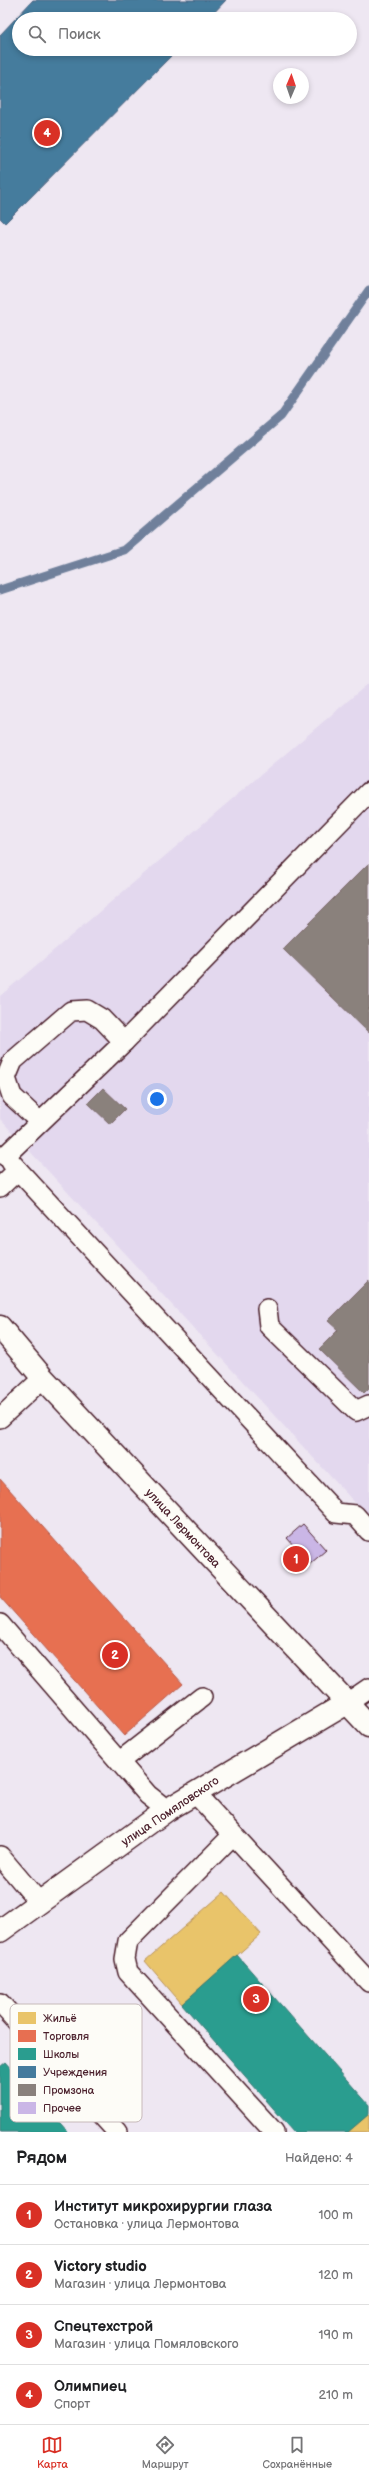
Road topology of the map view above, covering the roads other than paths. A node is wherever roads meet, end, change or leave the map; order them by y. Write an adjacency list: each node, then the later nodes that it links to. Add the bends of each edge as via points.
1 (369, 792): 2 (lane)
2 (124, 1042): 3 (lane); 3 (lane, via 102,1019 87,1010 71,1011 13,1061 6,1078 12,1096)
3 (40, 1122): 4 (lane)
4 (3, 1153): 5 (lane)
5 (18, 1170): 6 (lane); 12 (lane, via 336,1513 355,1515)
6 (0, 1187)
7 (267, 1308): 10 (lane, via 269,1326 356,1411)
8 (0, 1327): 9 (main road, улица Лермонтова)
9 (44, 1378): 11 (lane); 16 (main road, улица Лермонтова)
10 (369, 1406)
11 (0, 1418)
12 (369, 1531)
13 (0, 1624): 18 (lane)
14 (369, 1688): 16 (lane)
15 (202, 1697): 18 (lane)
16 (347, 1703): 17 (main road, улица Лермонтова); 19 (main road, улица Помяловского)
17 (369, 1726)
18 (120, 1761): 20 (lane, via 148,1795)
19 (195, 1793): 20 (main road, улица Помяловского); 21 (lane)
20 (167, 1810): 23 (main road, улица Помяловского)
21 (233, 1835): 25 (lane); 30 (lane, via 128,1942 125,1959 128,1972)
22 (0, 1856): 23 (lane)
23 (39, 1902): 24 (main road, улица Помяловского)
24 (0, 1931)
25 (369, 1982)
26 (0, 2003): 27 (lane)
27 (10, 2014)
28 (108, 2122): 29 (lane)
29 (117, 2132)
30 (274, 2132)

